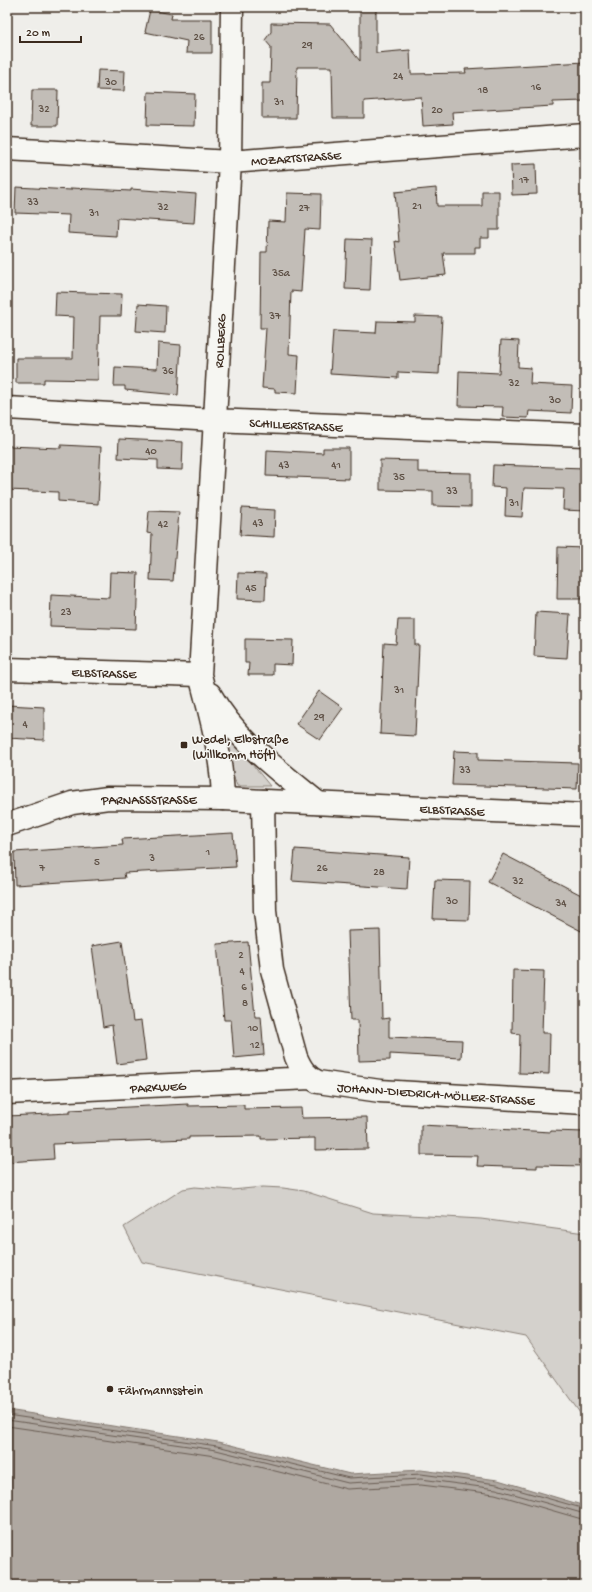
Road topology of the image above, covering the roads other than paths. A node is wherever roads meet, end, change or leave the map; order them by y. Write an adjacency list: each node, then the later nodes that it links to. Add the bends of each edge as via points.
1 (232, 7): 4 (street, ROLLBERG)
2 (585, 135): 4 (street, MOZARTSTRASSE)
3 (7, 149): 4 (street, MOZARTSTRASSE)
4 (230, 162): 6 (street, ROLLBERG)
5 (7, 408): 6 (street, SCHILLERSTRASSE)
6 (214, 420): 7 (street, SCHILLERSTRASSE); 9 (street, ROLLBERG)
7 (585, 435)
8 (7, 669): 9 (street, ELBSTRASSE)
9 (200, 675): 10 (street, via 218,747); 12 (street, via 219,709 253,748)
10 (223, 799): 11 (street, ELBSTRASSE); 14 (street, PARNASSSTRASSE, via 108,798 72,803)
11 (264, 801): 12 (street, ELBSTRASSE); 15 (street, via 265,911 272,970 296,1057 300,1068)
12 (318, 803): 13 (street, ELBSTRASSE)
13 (585, 815)
14 (7, 825)
15 (310, 1078): 16 (street, PARKWEG); 17 (street, JOHANN-DIEDRICH-MÖLLER-STRASSE, via 318,1082 380,1091)
16 (7, 1093)
17 (585, 1104)

